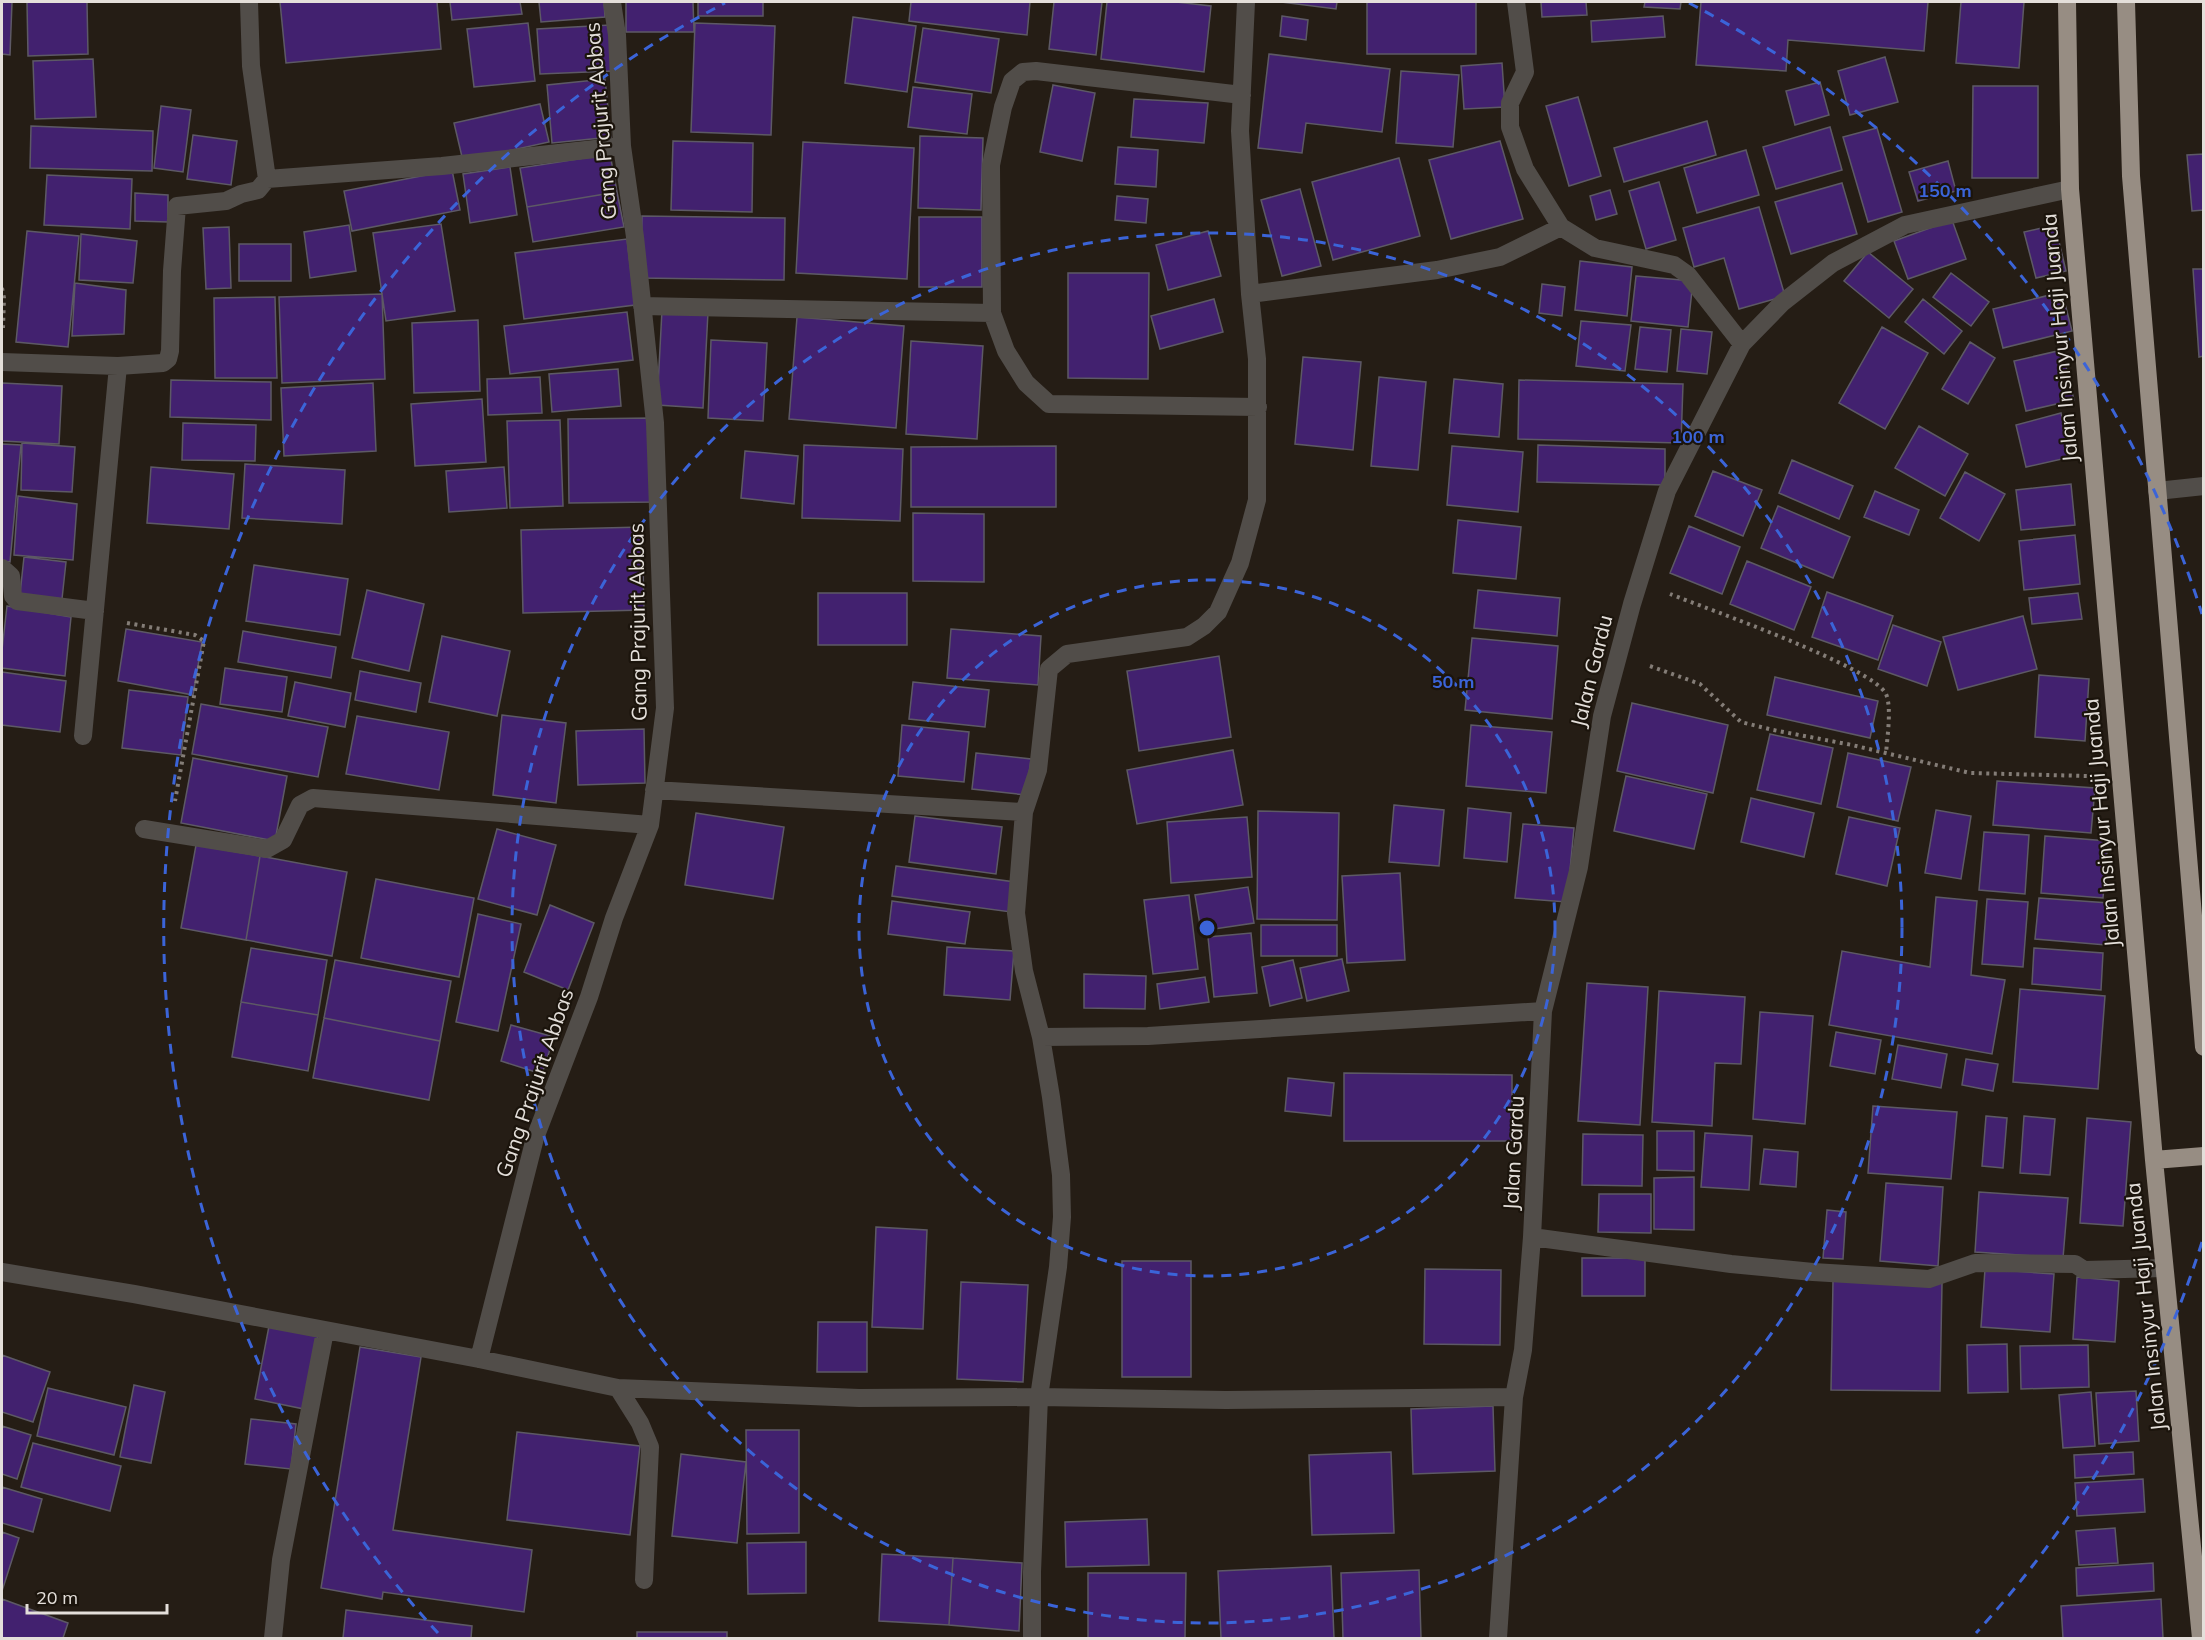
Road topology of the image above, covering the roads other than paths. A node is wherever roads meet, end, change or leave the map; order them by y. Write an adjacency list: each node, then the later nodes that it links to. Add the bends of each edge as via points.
1 (249, 2): 9 (street, via 251,66)
2 (612, 2): 8 (street, Gang Prajurit Abbas)
3 (1246, 2): 7 (street)
4 (1516, 2): 11 (street, via 1525,72 1510,103 1510,127 1525,169)
5 (2067, 2): 10 (highway, Jalan Insinyur Haji Juanda)
6 (2126, 2): 20 (highway, via 2131,176)
7 (1242, 95): 12 (street, via 1240,131); 14 (street, via 1036,71 1023,72 1012,81 992,165)
8 (622, 146): 9 (street, via 442,166); 13 (street, Gang Prajurit Abbas)
9 (267, 179): 17 (street, via 258,190 226,201 177,206 168,359 163,363)
10 (2070, 189): 15 (street, Jalan Gardu, via 1905,225 1833,263 1782,303); 32 (highway, Jalan Insinyur Haji Juanda)
11 (1560, 227): 12 (street, via 1500,257 1437,270); 15 (street, via 1595,248 1674,266 1688,275)
12 (1250, 294): 18 (street)
13 (642, 306): 14 (street); 24 (street, Gang Prajurit Abbas, via 655,423 665,708)
14 (992, 313): 18 (street, via 1006,351 1026,383 1049,404)
15 (1742, 344): 28 (street, Jalan Gardu, via 1667,491 1638,581 1602,716 1579,867)
16 (2, 362): 17 (street)
17 (118, 366): 22 (street)
18 (1258, 406): 25 (street, via 1257,500 1240,563 1218,612 1186,637 1067,654 1049,669 1038,770)
19 (2204, 486): 20 (street)
20 (2157, 491): 30 (highway)
21 (2, 568): 22 (street, via 11,576 18,601)
22 (95, 611): 23 (street)
23 (83, 736)
24 (654, 790): 25 (street); 26 (street, Gang Prajurit Abbas)
25 (1024, 812): 29 (street, via 1016,913 1024,971)
26 (650, 825): 27 (street, via 313,798 300,805 283,840 267,849); 37 (street, Gang Prajurit Abbas, via 536,1138)
27 (144, 829)
28 (1543, 1011): 29 (street, via 1148,1036); 33 (street, Jalan Gardu)
29 (1041, 1037): 39 (street, via 1061,1175 1062,1217)
30 (2204, 1047)
31 (2204, 1156): 32 (highway)
32 (2154, 1160): 34 (highway, Jalan Insinyur Haji Juanda)
33 (1532, 1237): 34 (street, via 1731,1264 1929,1279 1975,1263 2075,1264 2084,1270); 40 (street, Jalan Gardu)
34 (2164, 1268): 45 (highway, Jalan Insinyur Haji Juanda)
35 (2, 1272): 36 (street)
36 (325, 1331): 37 (street); 42 (street, via 281,1560)
37 (479, 1359): 38 (street)
38 (618, 1388): 39 (street, via 859,1398); 41 (street, via 650,1447)
39 (1039, 1397): 40 (street); 43 (street)
40 (1514, 1397): 44 (street, Jalan Gardu)
41 (644, 1580)
42 (273, 1638)
43 (1032, 1638)
44 (1498, 1638)
45 (2201, 1638)

